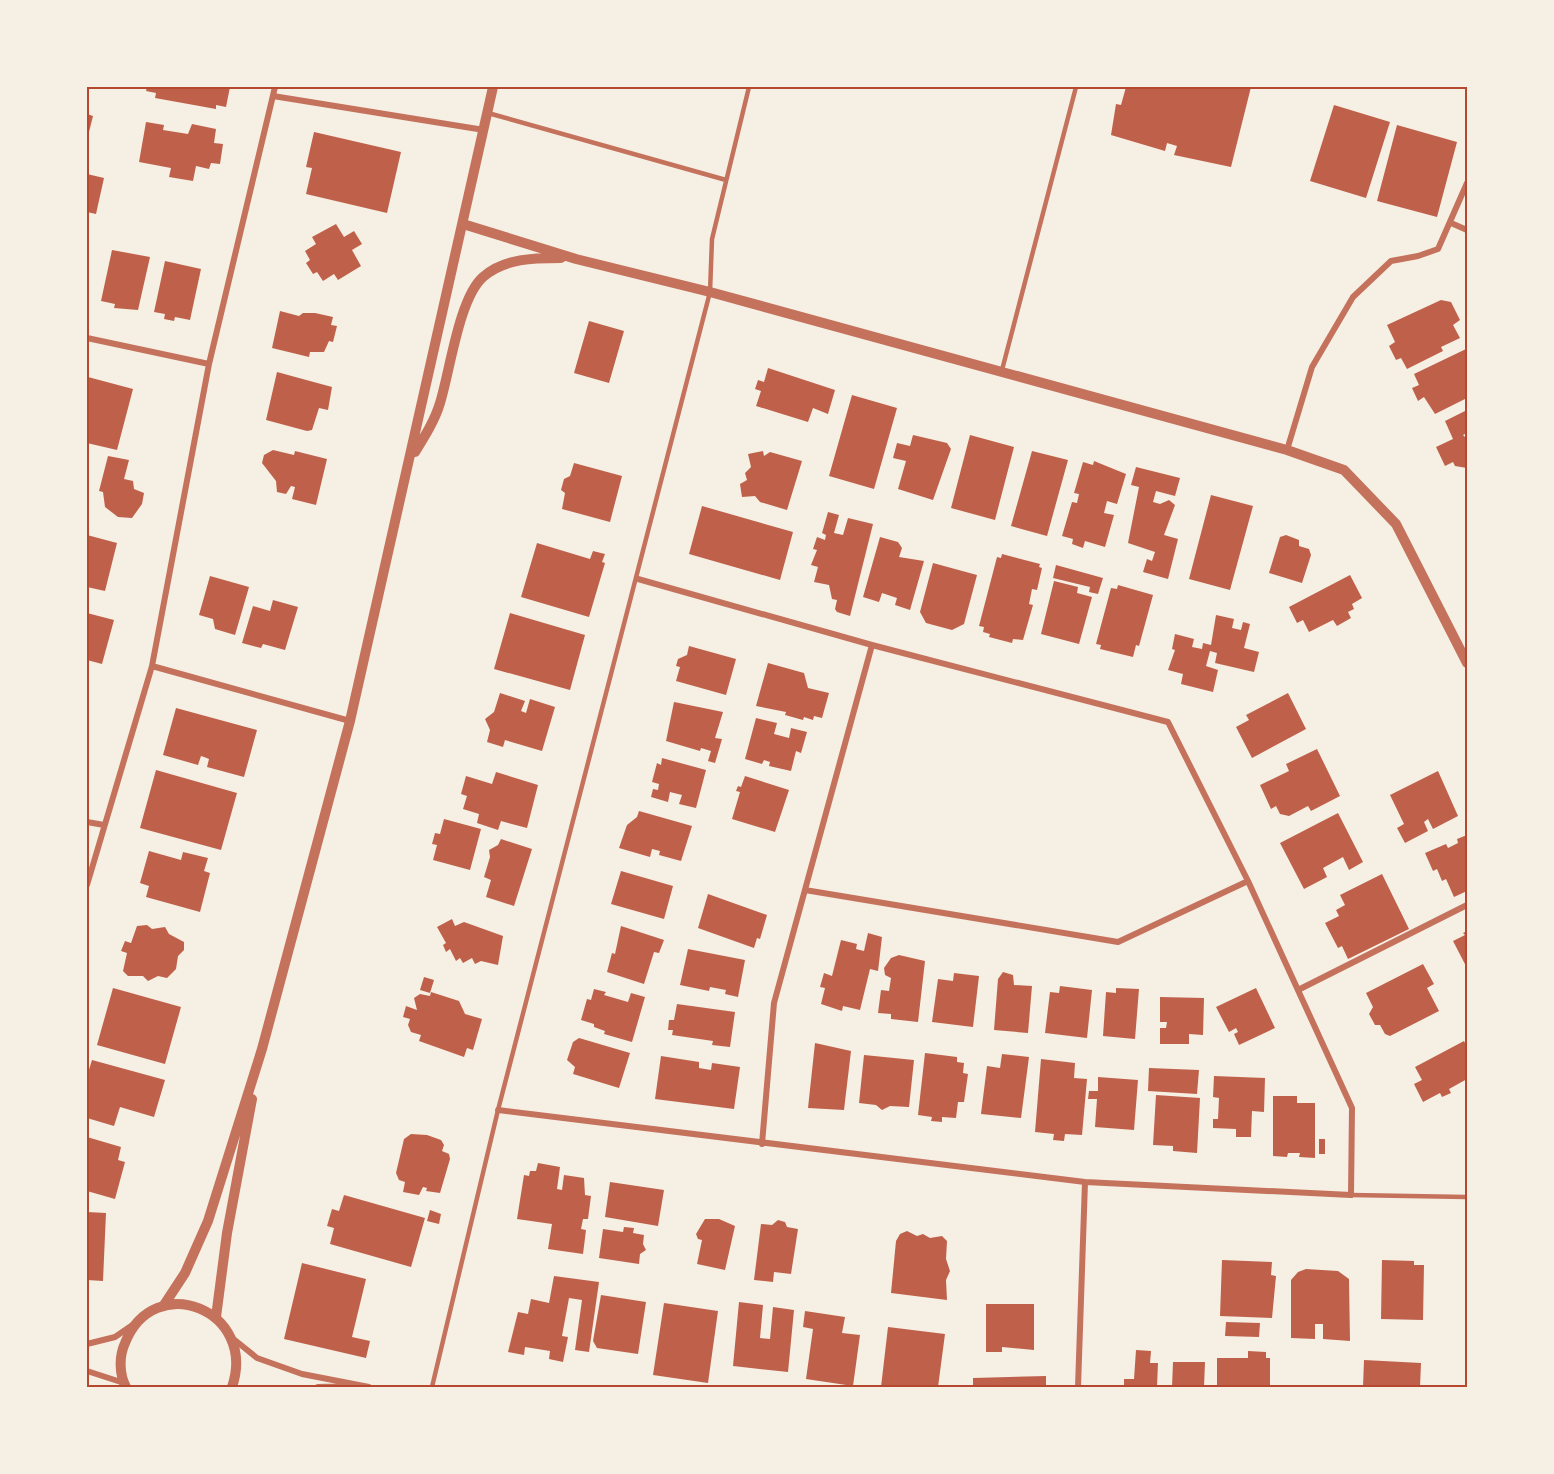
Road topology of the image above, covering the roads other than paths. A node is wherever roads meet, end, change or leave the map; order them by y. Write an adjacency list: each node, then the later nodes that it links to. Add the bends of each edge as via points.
1 (275, 87): 5 (street)
2 (493, 87): 6 (street)
3 (749, 87): 8 (lane)
4 (1076, 87): 17 (lane)
5 (273, 96): 7 (street); 16 (street)
6 (488, 113): 7 (street); 8 (lane)
7 (484, 130): 11 (street)
8 (726, 180): 14 (lane, via 712,239)
9 (1467, 183): 10 (street)
10 (1451, 223): 12 (street); 18 (street, via 1438,249 1391,261 1353,297 1312,367)
11 (463, 224): 13 (street); 19 (street)
12 (1467, 230)
13 (576, 259): 14 (street); 19 (street, via 526,259 506,264 481,278 466,304 440,405)
14 (710, 292): 17 (street); 20 (lane)
15 (87, 338): 16 (street)
16 (209, 364): 23 (street)
17 (1002, 370): 18 (street)
18 (1287, 450): 22 (street, via 1344,470 1396,524)
19 (411, 457): 24 (street)
20 (638, 579): 21 (street); 33 (lane)
21 (872, 645): 27 (street, via 1168,722); 29 (street)
22 (1467, 663)
23 (152, 666): 24 (street); 26 (street)
24 (350, 721): 32 (street)
25 (87, 822): 26 (street)
26 (104, 825): 28 (street)
27 (1248, 881): 29 (street, via 1118,942); 31 (street)
28 (87, 885)
29 (805, 890): 34 (street, via 774,1003)
30 (1467, 905): 31 (street)
31 (1298, 990): 36 (street, via 1353,1108)
32 (262, 1049): 38 (street, via 208,1221); 39 (street, via 227,1233)
33 (498, 1110): 34 (street); 48 (lane)
34 (762, 1144): 35 (street)
35 (1085, 1182): 36 (street); 49 (street)
36 (1352, 1195): 37 (lane)
37 (1466, 1197)
38 (164, 1305): 39 (street, via 184,1304); 40 (street)
39 (216, 1317): 41 (street)
40 (139, 1320): 42 (street, via 115,1337); 44 (street, via 122,1349 120,1366)
41 (231, 1336): 45 (street, via 237,1353); 47 (street, via 257,1358 302,1374)
42 (87, 1344)
43 (87, 1371): 44 (street)
44 (125, 1385)
45 (232, 1387)
46 (318, 1387): 47 (street)
47 (367, 1387)
48 (432, 1387)
49 (1078, 1387)

